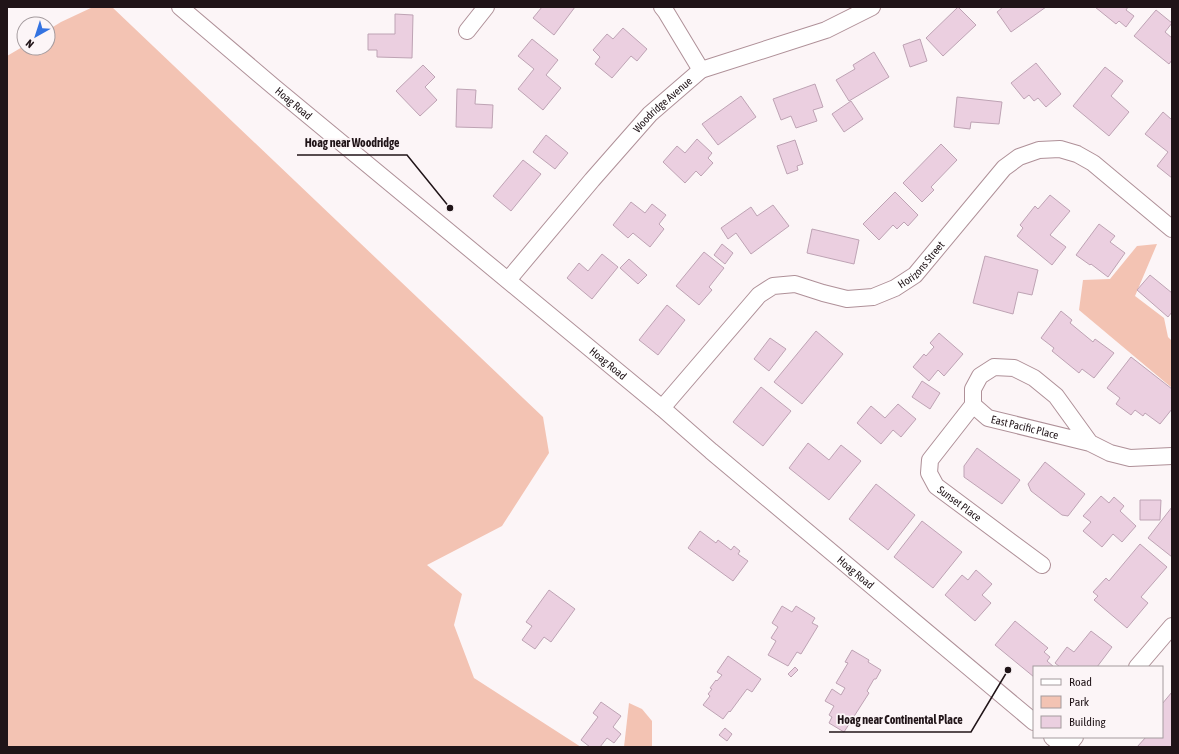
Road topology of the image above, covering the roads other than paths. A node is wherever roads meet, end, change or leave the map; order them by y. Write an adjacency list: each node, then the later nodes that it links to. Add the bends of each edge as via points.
1 (180, 7): 8 (street, Hoag Road)
2 (486, 7): 5 (street)
3 (662, 7): 6 (street)
4 (872, 7): 6 (street, Woodridge Avenue, via 826,30)
5 (467, 31)
6 (701, 70): 8 (street, Woodridge Avenue, via 650,114)
7 (1172, 229): 10 (street, Horizons Street, via 1093,163 1077,154 1060,149 1039,150 1019,157 1004,168 915,275 895,288 873,297 847,299 795,284 774,286 758,295)
8 (508, 280): 10 (street, Hoag Road)
9 (973, 405): 11 (street, East Pacific Place, via 988,418); 11 (street, East Pacific Place, via 973,389 980,376 994,367 1014,368 1034,378 1056,396); 13 (street, Sunset Place, via 930,460 929,474 936,486)
10 (662, 408): 16 (street, Hoag Road)
11 (1090, 443): 12 (street, East Pacific Place, via 1110,453 1130,458)
12 (1172, 456)
13 (1042, 565)
14 (1172, 626): 15 (street)
15 (1137, 666)
16 (1033, 721)
17 (1053, 738): 19 (street)
18 (1074, 738): 19 (street)
19 (1065, 747)

